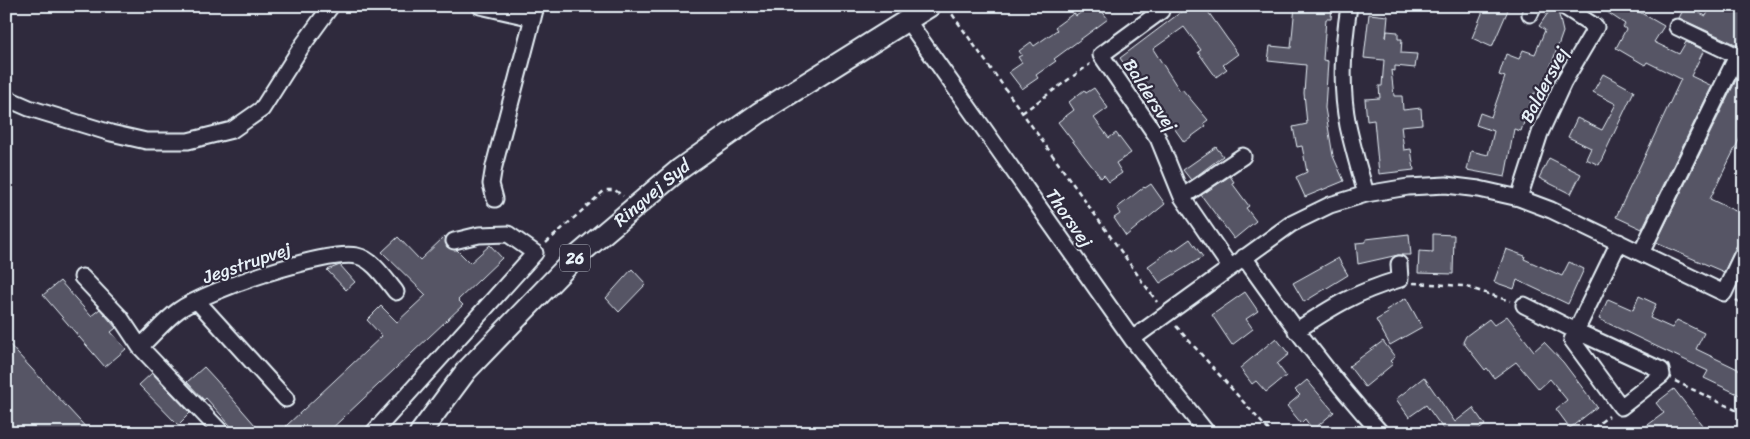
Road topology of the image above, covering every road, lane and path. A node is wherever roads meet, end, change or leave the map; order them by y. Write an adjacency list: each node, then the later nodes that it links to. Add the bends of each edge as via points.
1 (331, 6): 13 (street, via 262,109 232,130 188,141 146,141 29,108)
2 (480, 6): 7 (street)
3 (930, 6): 9 (main road, Ringvej Syd / 26)
4 (946, 6): 14 (path)
5 (1349, 6): 16 (street, via 1343,44 1343,81 1348,125)
6 (1563, 6): 18 (street, Baldersvej, via 1596,27 1559,91 1540,134)
7 (534, 12): 19 (street, via 494,166 491,184)
8 (1161, 12): 11 (street, Baldersvej)
9 (907, 20): 20 (main road, Ringvej Syd / 26, via 759,113 680,170); 36 (street, Thorsvej)
10 (1677, 27): 12 (street)
11 (1101, 55): 14 (path); 17 (street, Baldersvej, via 1158,138)
12 (1740, 58): 25 (street)
13 (6, 98)
14 (1022, 113): 33 (path)
15 (1243, 156): 17 (street)
16 (1366, 194): 18 (street, via 1408,186 1446,185 1478,188); 26 (street, via 1330,205 1291,224)
17 (1182, 198): 27 (street, Baldersvej)
18 (1519, 198): 22 (street)
19 (495, 199)
20 (633, 209): 24 (path, via 615,190 605,190); 45 (main road, Ringvej Syd / 26, via 576,257 466,371)
21 (454, 241): 24 (street, via 479,235 508,234)
22 (1619, 242): 25 (street); 35 (street)
23 (1744, 251): 25 (street, via 1724,293)
24 (535, 253): 44 (street)
25 (1641, 253)
26 (1244, 257): 27 (street); 34 (street)
27 (1230, 267): 33 (street)
28 (1399, 272): 32 (path, via 1413,283 1464,286); 34 (street, via 1339,302)
29 (82, 277): 37 (street, via 120,317)
30 (396, 292): 31 (street, Jegstrupvej, via 373,266 359,256 333,256 219,289)
31 (197, 301): 37 (street, Jegstrupvej, via 179,310); 39 (street)
32 (1524, 305): 35 (street)
33 (1165, 314): 36 (street); 47 (path)
34 (1296, 331): 48 (street)
35 (1576, 331): 38 (street, via 1661,370); 40 (street, via 1572,340)
36 (1132, 339): 46 (street, Thorsvej)
37 (140, 348): 43 (street)
38 (1662, 375): 40 (street); 41 (path)
39 (286, 399)
40 (1622, 406): 49 (path)
41 (1744, 414)
42 (1744, 427): 50 (path)
43 (222, 433)
44 (373, 433)
45 (420, 433)
46 (1207, 433)
47 (1271, 433)
48 (1381, 433)
49 (1586, 433)
50 (1737, 433)

